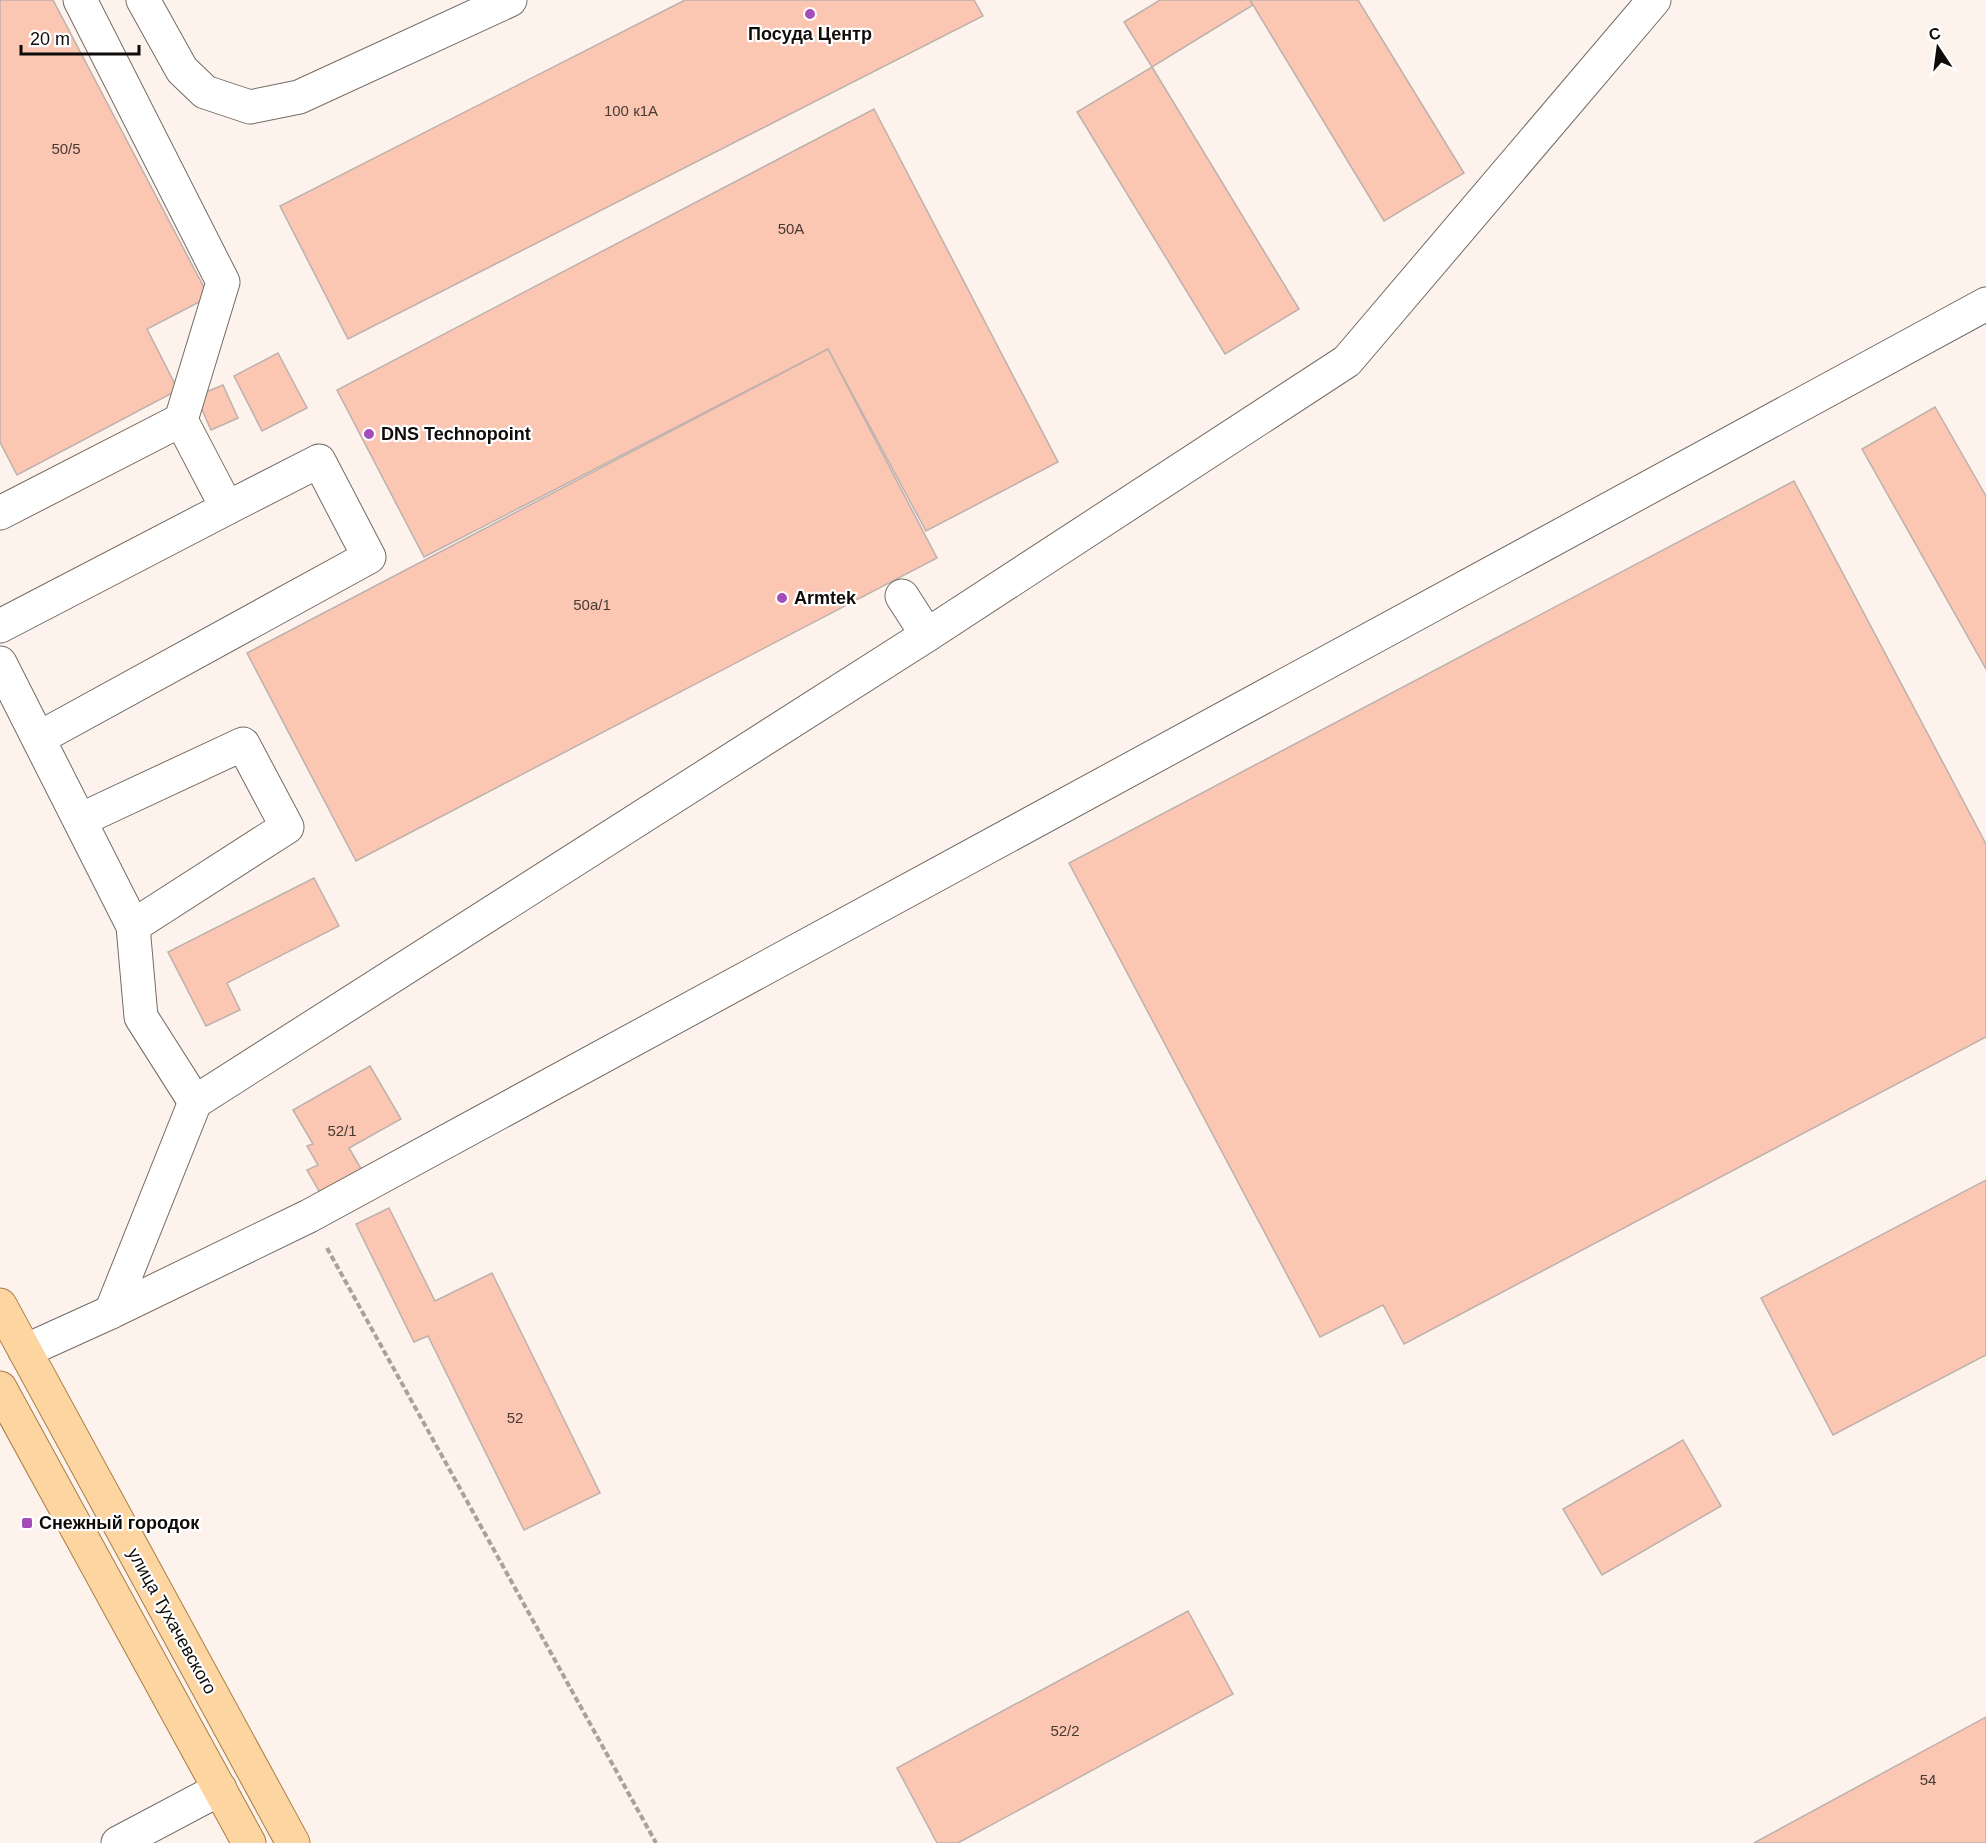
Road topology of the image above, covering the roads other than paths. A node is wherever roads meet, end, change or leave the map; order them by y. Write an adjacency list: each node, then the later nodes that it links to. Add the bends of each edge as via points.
1 (80, 0): 6 (lane, via 223,282)
2 (143, 0): 3 (lane, via 182,70 205,92 250,107 299,97)
3 (510, 0)
4 (1654, 0): 11 (lane, via 1347,361)
5 (1986, 304): 18 (lane, via 309,1216)
6 (182, 420): 7 (lane); 8 (lane)
7 (227, 508): 10 (lane); 13 (lane, via 319,461 369,557)
8 (0, 513)
9 (902, 596): 11 (lane)
10 (0, 626)
11 (927, 635): 16 (lane)
12 (0, 663): 13 (lane)
13 (39, 738): 14 (lane)
14 (80, 820): 15 (lane); 15 (lane, via 243,744 287,827)
15 (133, 926): 16 (lane, via 141,1017)
16 (195, 1102): 18 (lane)
17 (0, 1305): 19 (main road, улица Тухачевского)
18 (111, 1312): 19 (lane)
19 (25, 1351): 24 (main road, улица Тухачевского)
20 (0, 1388): 21 (main road)
21 (220, 1789): 22 (lane); 23 (main road)
22 (118, 1843)
23 (249, 1843)
24 (292, 1843)

